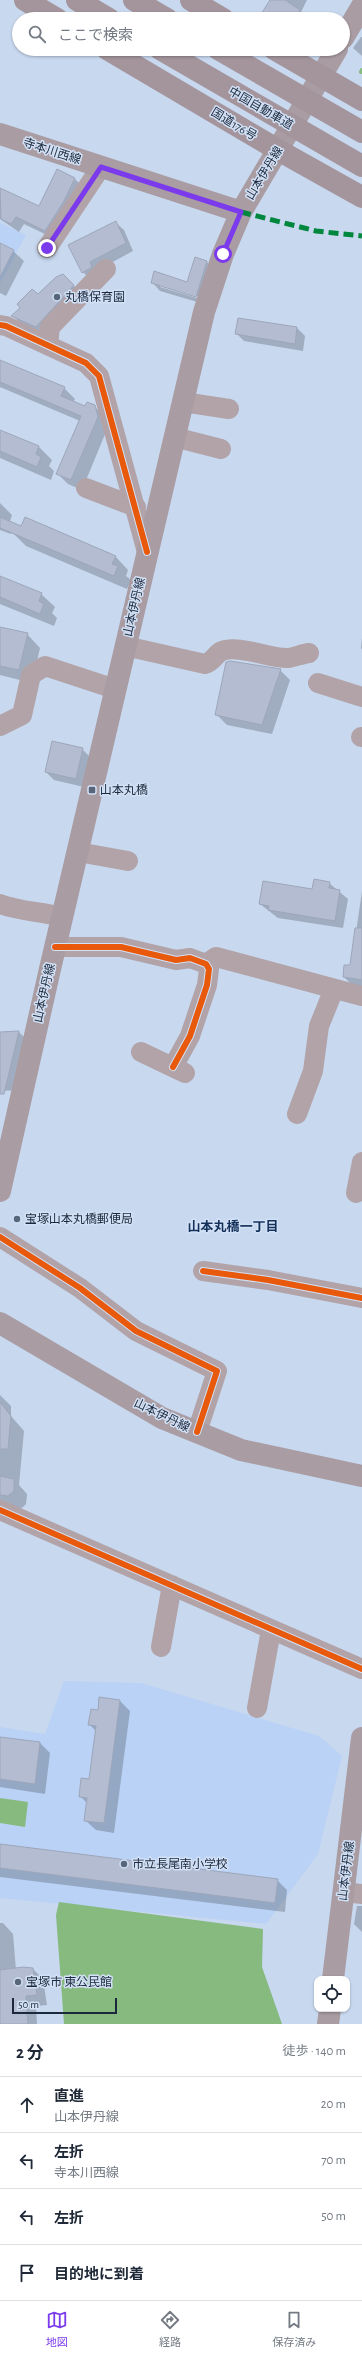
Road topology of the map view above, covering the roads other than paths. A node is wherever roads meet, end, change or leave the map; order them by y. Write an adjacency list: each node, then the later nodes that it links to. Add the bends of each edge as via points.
1 (25, 0): 6 (highway)
2 (77, 0): 7 (highway)
3 (134, 0): 8 (highway)
4 (191, 0): 9 (highway)
5 (362, 6): 10 (main road)
6 (45, 12)
7 (97, 12)
8 (155, 12)
9 (211, 12)
10 (350, 26)
11 (119, 56): 20 (highway, 国道176号)
12 (172, 56): 21 (highway, 中国自動車道, bridge)
13 (230, 56): 18 (highway, bridge)
14 (286, 56): 16 (highway)
15 (333, 56): 16 (main road, 山本伊丹線)
16 (321, 76): 17 (highway); 20 (main road, 山本伊丹線)
17 (362, 100)
18 (362, 132)
19 (0, 134): 22 (main road, 寺本川西線)
20 (278, 150): 23 (highway, 国道176号); 24 (main road, 山本伊丹線)
21 (362, 166)
22 (101, 167): 24 (main road, 寺本川西線); 25 (street)
23 (362, 197)
24 (241, 212): 29 (main road, 山本伊丹線, via 214,278)
25 (53, 243)
26 (106, 270): 28 (street, via 89,293 50,327)
27 (0, 325): 28 (street)
28 (48, 345): 34 (street, via 86,363 99,376)
29 (183, 402): 30 (street); 31 (main road, 山本伊丹線)
30 (229, 409)
31 (174, 437): 32 (street); 35 (main road, 山本伊丹線)
32 (221, 449)
33 (86, 488): 34 (street)
34 (136, 507): 35 (street)
35 (148, 552): 36 (main road, 山本伊丹線)
36 (125, 646): 37 (street, via 205,664 212,662 222,651 228,650 287,658); 39 (main road, 山本伊丹線)
37 (309, 653)
38 (318, 683): 40 (street)
39 (115, 689): 41 (street, via 45,666 31,675 22,715); 42 (main road, 山本伊丹線)
40 (362, 697)
41 (0, 726)
42 (78, 852): 43 (street); 45 (main road, 山本伊丹線)
43 (128, 861)
44 (0, 904): 45 (street, via 18,911 44,912)
45 (62, 917): 46 (main road, 山本伊丹線)
46 (55, 947): 47 (street, via 121,947 176,960 190,958); 53 (main road, 山本伊丹線)
47 (206, 964): 48 (street, via 216,958); 50 (street, via 209,969 206,985 179,1070)
48 (334, 989): 49 (street); 51 (street, via 319,1026 312,1071)
49 (362, 996)
50 (141, 1052)
51 (297, 1114)
52 (362, 1162): 54 (street)
53 (0, 1192)
54 (354, 1193)
55 (0, 1237): 59 (street, via 80,1288 136,1331 217,1371)
56 (203, 1272): 57 (street, via 268,1280)
57 (362, 1298)
58 (0, 1323): 59 (main road, 山本伊丹線, via 162,1418)
59 (197, 1432): 60 (main road, 山本伊丹線, via 241,1450)
60 (362, 1476)
61 (0, 1510): 62 (street)
62 (172, 1585): 63 (street); 64 (street)
63 (272, 1630): 65 (street); 66 (street)
64 (161, 1647)
65 (362, 1669)
66 (257, 1708)
67 (362, 1738): 68 (main road, 山本伊丹線)
68 (353, 1893): 69 (main road, 山本伊丹線)
69 (334, 1976)
70 (330, 2012): 71 (main road)
71 (328, 2024)

